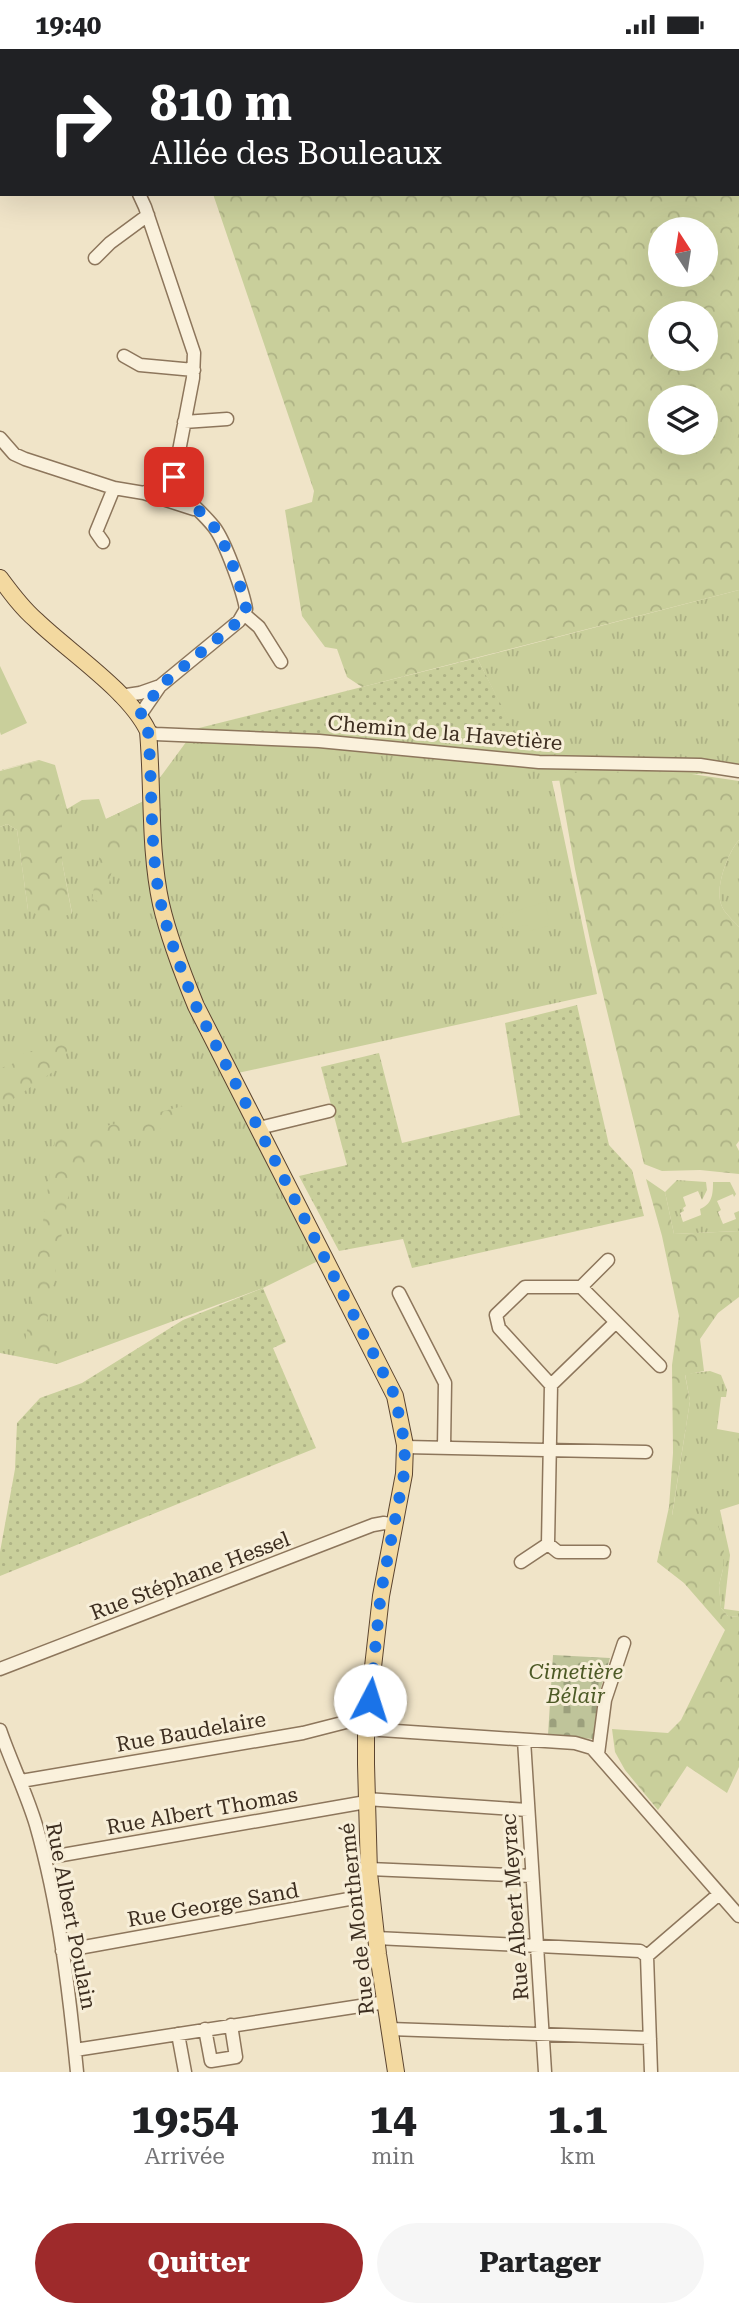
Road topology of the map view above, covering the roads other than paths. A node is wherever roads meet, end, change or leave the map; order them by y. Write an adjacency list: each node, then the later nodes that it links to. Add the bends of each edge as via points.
1 (140, 196): 2 (street)
2 (148, 215): 3 (street); 5 (street, via 194,353)
3 (96, 258)
4 (124, 356): 5 (street, via 140,365)
5 (194, 370): 7 (street)
6 (227, 419): 7 (street)
7 (184, 422): 9 (street)
8 (0, 438): 10 (street, via 14,454)
9 (174, 477): 11 (street); 12 (street, via 181,494)
10 (114, 488): 11 (street); 13 (street, via 96,533)
11 (144, 493): 12 (street)
12 (198, 510): 15 (street, via 217,530 243,592)
13 (103, 543)
14 (0, 579): 18 (main road, Rue de Monthermé, via 33,618)
15 (244, 614): 16 (street, via 259,627); 17 (street)
16 (281, 662)
17 (160, 686): 18 (street); 19 (street)
18 (120, 696): 19 (main road, Rue de Monthermé)
19 (140, 715): 20 (main road, Rue de Monthermé)
20 (148, 731): 21 (street, Chemin de la Havetière, via 319,741 539,762 700,765); 23 (main road, Rue de Monthermé, via 156,868 178,966)
21 (739, 771)
22 (329, 1111): 23 (street)
23 (260, 1128): 30 (main road, Rue de Monthermé, via 395,1396)
24 (608, 1260): 25 (street)
25 (581, 1287): 27 (street); 29 (street, via 526,1287 496,1315 499,1328)
26 (399, 1293): 31 (street, via 445,1383)
27 (615, 1322): 28 (street); 29 (street)
28 (660, 1366)
29 (551, 1385): 32 (street)
30 (405, 1447): 31 (street); 34 (main road, Rue de Monthermé)
31 (444, 1447): 32 (street)
32 (550, 1449): 33 (street); 35 (street)
33 (646, 1452)
34 (394, 1525): 39 (street, Rue Stéphane Hessel, via 373,1525); 40 (main road, Rue de Monthermé, via 381,1592)
35 (548, 1544): 36 (street, via 558,1552); 37 (street)
36 (604, 1552)
37 (521, 1562)
38 (624, 1643): 43 (street, via 606,1700)
39 (0, 1669)
40 (367, 1726): 42 (street, Rue Baudelaire); 44 (street, Rue Baudelaire, via 346,1722); 45 (main road, Rue de Monthermé)
41 (0, 1730): 44 (street, Rue Albert Poulain)
42 (524, 1740): 43 (street, Rue Baudelaire, via 575,1743); 46 (street, Rue Albert Meyrac)
43 (598, 1754): 50 (street)
44 (21, 1781): 47 (street, Rue Albert Poulain)
45 (366, 1800): 46 (street, Rue Albert Thomas); 47 (street, Rue Albert Thomas); 48 (main road, Rue de Monthermé)
46 (528, 1810): 49 (street, Rue Albert Meyrac)
47 (45, 1858): 55 (street, Rue Albert Poulain)
48 (369, 1870): 49 (street); 51 (main road, Rue de Monthermé)
49 (532, 1876): 54 (street, Rue Albert Meyrac)
50 (719, 1894): 52 (street); 56 (street)
51 (372, 1895): 53 (main road, Rue de Monthermé); 55 (street, Rue George Sand)
52 (739, 1916)
53 (376, 1938): 54 (street); 57 (main road, Rue de Monthermé)
54 (537, 1946): 56 (street, via 640,1951); 62 (street, Rue Albert Meyrac)
55 (62, 1951): 64 (street, Rue Albert Poulain)
56 (647, 1956): 63 (street)
57 (386, 2002): 58 (street); 60 (main road, Rue de Monthermé)
58 (231, 2025): 59 (street); 59 (street, via 236,2057 211,2061)
59 (205, 2029): 61 (street)
60 (390, 2029): 62 (street); 67 (main road, Rue de Monthermé)
61 (178, 2034): 64 (street); 66 (street)
62 (543, 2035): 63 (street); 68 (street, Rue Albert Meyrac)
63 (650, 2038): 69 (street)
64 (75, 2050): 65 (street, Rue Albert Poulain)
65 (77, 2072)
66 (185, 2072)
67 (396, 2072)
68 (545, 2072)
69 (651, 2072)

